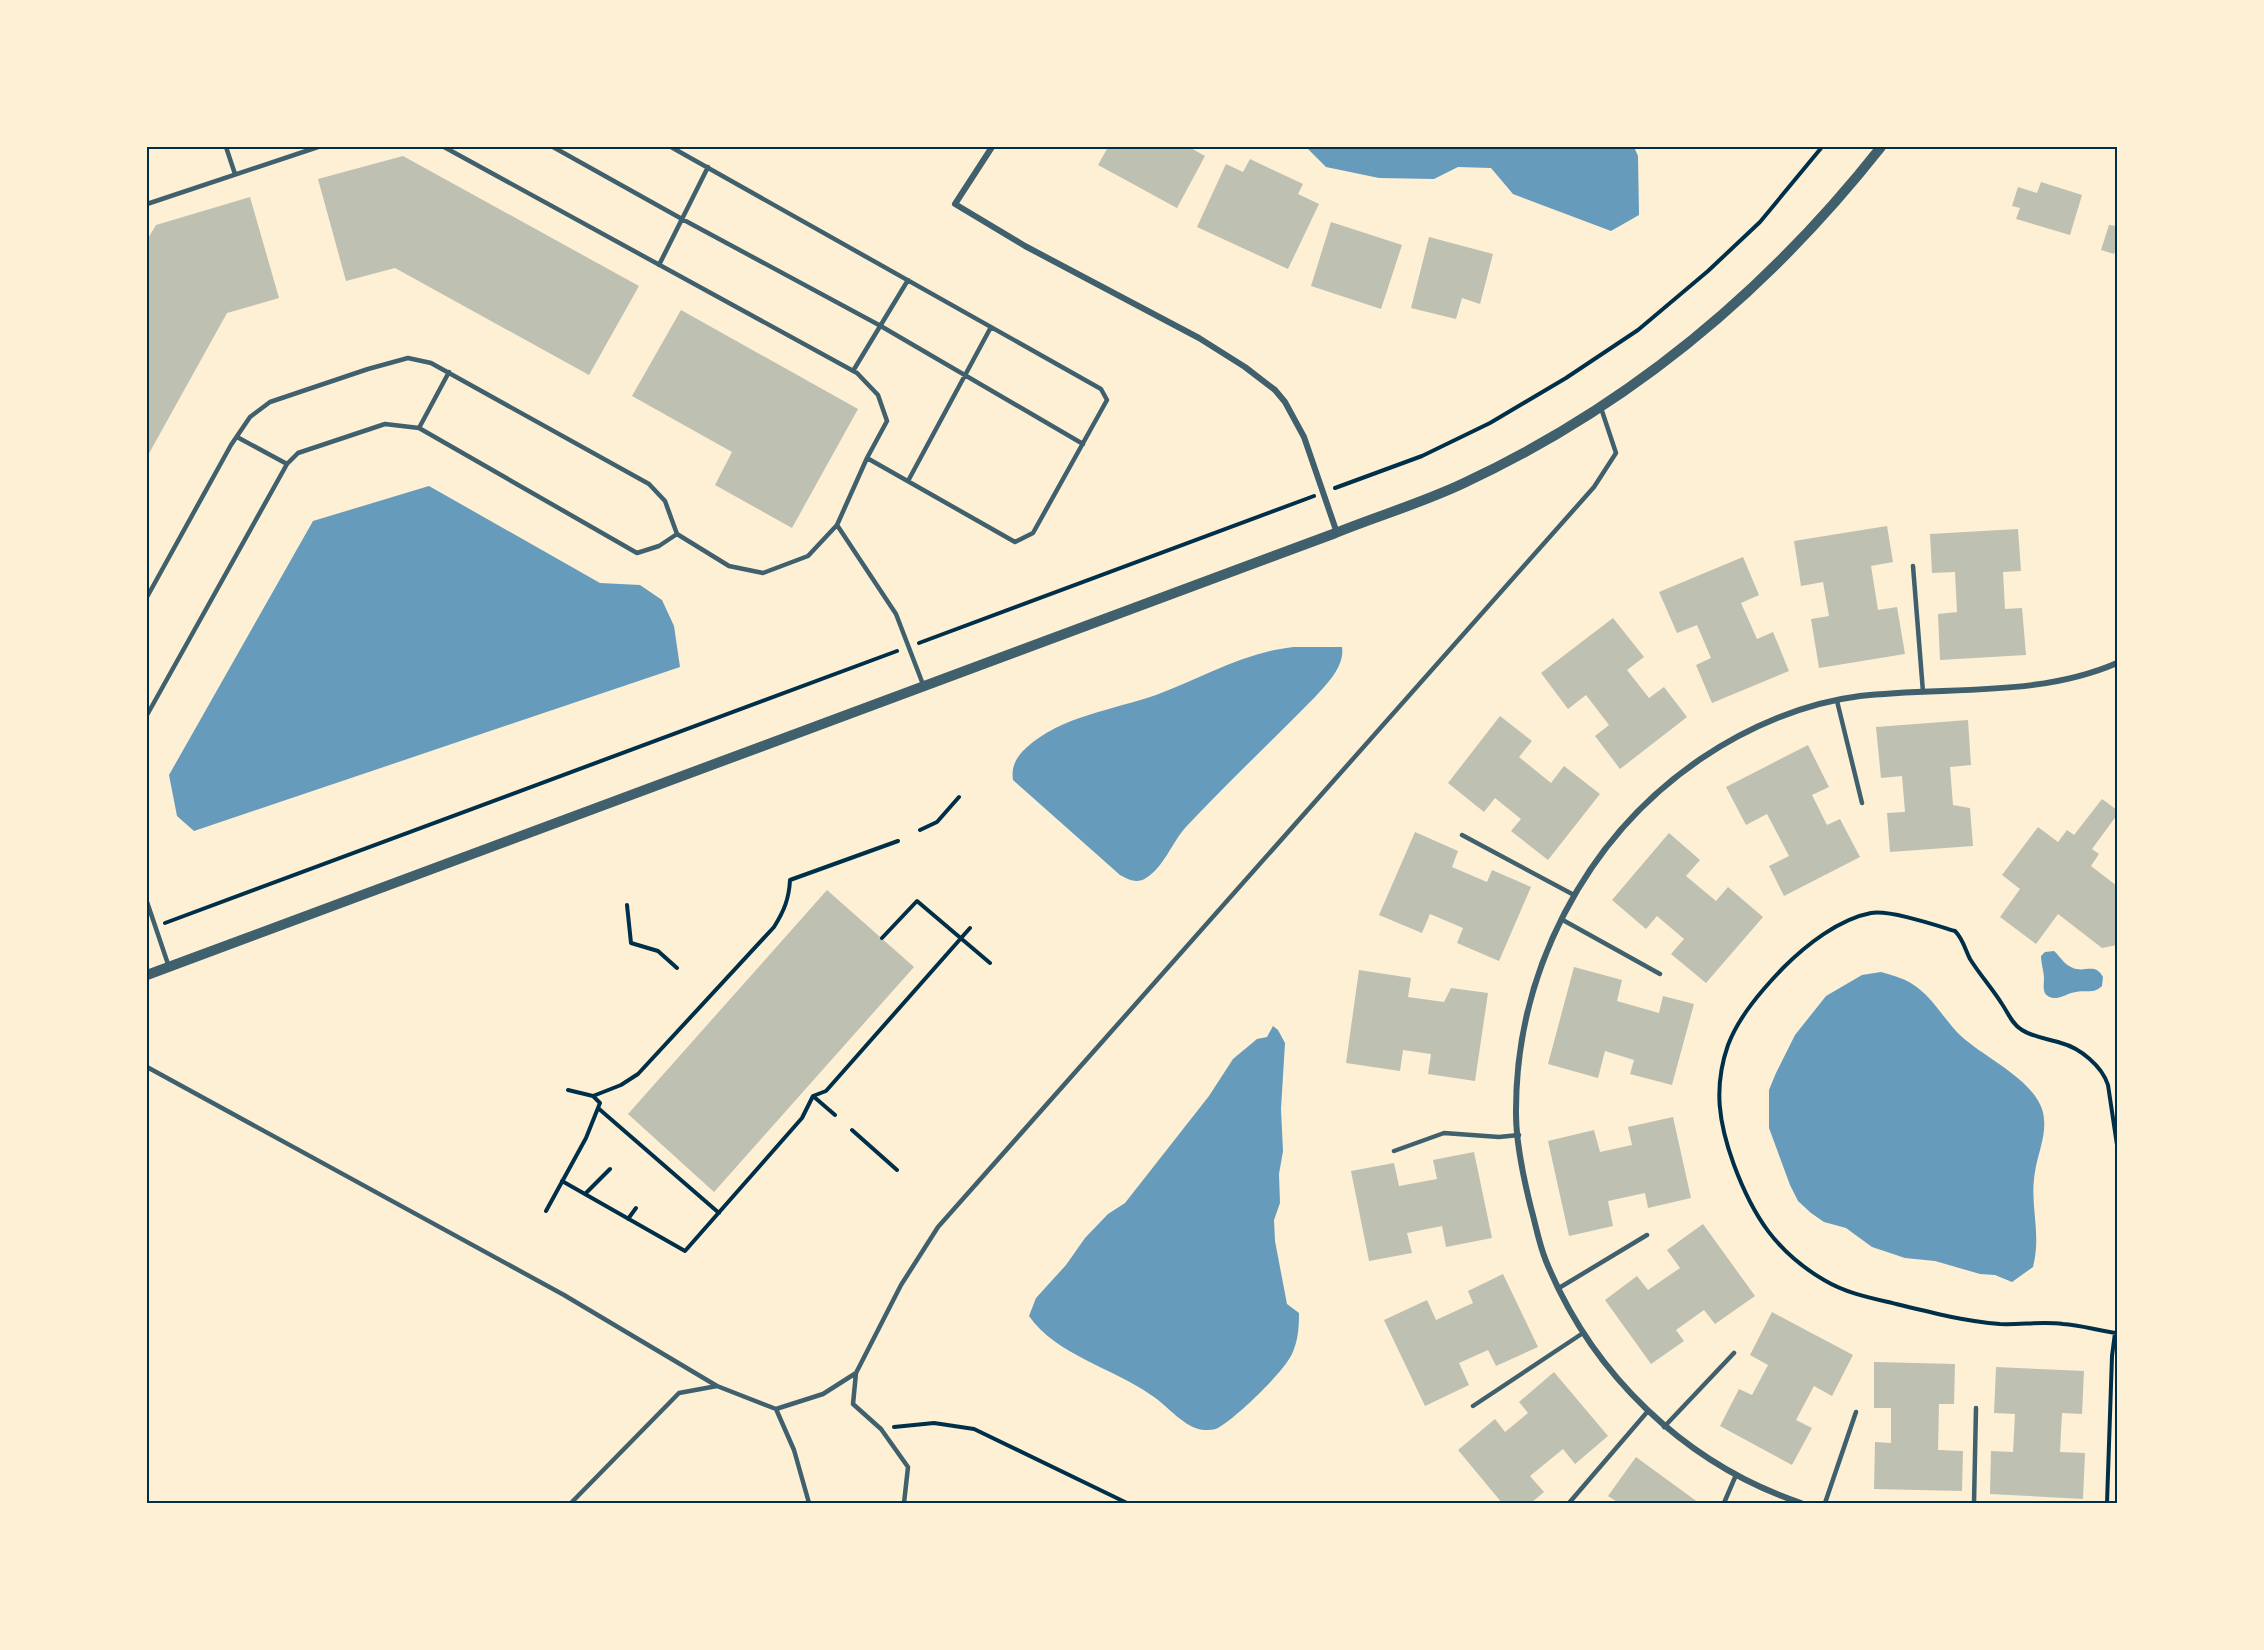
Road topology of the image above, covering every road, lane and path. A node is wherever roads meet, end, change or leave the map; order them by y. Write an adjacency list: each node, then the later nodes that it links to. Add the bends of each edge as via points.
1 (226, 147): 12 (lane)
2 (297, 147): 10 (lane)
3 (318, 147): 10 (lane)
4 (444, 147): 15 (lane)
5 (554, 147): 14 (lane)
6 (671, 147): 11 (lane)
7 (992, 147): 29 (street, via 955,204 1025,246 1199,338 1275,390 1304,437)
8 (1822, 147): 29 (path, via 1760,222 1638,330 1490,423 1422,456)
9 (1881, 147): 22 (street, via 1800,240 1716,322)
10 (298, 153): 12 (lane)
11 (708, 167): 14 (lane); 16 (lane)
12 (235, 174): 13 (lane)
13 (147, 204)
14 (682, 219): 15 (lane); 17 (lane)
15 (659, 265): 19 (lane)
16 (908, 280): 17 (lane); 18 (lane)
17 (879, 325): 19 (lane); 21 (lane)
18 (991, 327): 21 (lane); 25 (lane, via 1101,389 1107,400)
19 (853, 371): 26 (lane, via 878,395 887,422)
20 (448, 372): 23 (lane); 24 (lane, via 408,358 368,369 270,402 250,417); 32 (lane, via 649,484 665,501)
21 (964, 375): 25 (lane); 28 (lane)
22 (1600, 407): 31 (street, via 1466,483); 82 (lane, via 1616,453 1594,487 938,1227 901,1285)
23 (419, 428): 27 (lane, via 385,424 298,453); 32 (lane, via 637,553 659,546)
24 (237, 437): 27 (lane); 34 (lane)
25 (1083, 444): 28 (lane, via 1033,533 1015,542)
26 (867, 458): 28 (lane); 30 (lane)
27 (287, 464): 40 (lane)
28 (908, 481)
29 (1323, 493): 31 (street); 35 (path)
30 (837, 525): 32 (lane, via 808,556 763,573 729,567); 35 (lane, via 896,614)
31 (1337, 532): 37 (street)
32 (677, 534)
33 (1913, 566): 38 (lane)
34 (147, 597)
35 (909, 647): 37 (lane); 50 (path)
36 (2117, 663): 38 (street, via 2082,675 2025,686)
37 (924, 687): 55 (street)
38 (1923, 692): 39 (street)
39 (1837, 701): 42 (lane); 46 (street, via 1765,723 1702,758 1631,816)
40 (147, 715)
41 (959, 797): 43 (path, via 937,822)
42 (1862, 803)
43 (920, 830)
44 (1462, 835): 46 (lane)
45 (898, 841): 61 (path, via 790,880 789,898 774,927 638,1074)
46 (1574, 895): 49 (street)
47 (147, 902): 50 (lane)
48 (627, 905): 56 (path, via 631,943 658,951)
49 (1561, 920): 57 (lane); 66 (street, via 1537,976 1529,1009 1520,1056 1516,1115)
50 (155, 926): 55 (lane)
51 (970, 928): 53 (path)
52 (882, 938): 53 (path, via 917,901)
53 (961, 938): 54 (path); 62 (path, via 826,1091)
54 (990, 963)
55 (169, 967): 58 (street)
56 (677, 968)
57 (1660, 974)
58 (147, 975)
59 (147, 1067): 83 (lane, via 564,1295)
60 (568, 1090): 61 (path)
61 (593, 1096): 63 (path, via 600,1103)
62 (813, 1096): 64 (path); 75 (path, via 802,1118)
63 (598, 1108): 71 (path); 75 (path)
64 (835, 1115)
65 (852, 1130): 70 (path)
66 (1519, 1135): 68 (lane, via 1444,1133); 78 (street, via 1528,1197 1545,1259)
67 (2117, 1145): 79 (path, via 2108,1085 2097,1067 2064,1043 2020,1029 1980,976 1955,931 1896,916 1874,913 1858,917 1797,954 1735,1030 1720,1084 1722,1132 1757,1218 1782,1249 1824,1280 1852,1293 1952,1317 2002,1324 2065,1324)
68 (1394, 1151)
69 (610, 1169): 72 (path)
70 (897, 1170)
71 (562, 1181): 72 (path); 74 (path)
72 (585, 1194): 76 (path)
73 (636, 1208): 76 (path)
74 (546, 1211)
75 (719, 1213): 76 (path, via 685,1251)
76 (628, 1219)
77 (1647, 1235): 78 (lane)
78 (1558, 1288): 80 (street)
79 (2116, 1333): 101 (path)
80 (1583, 1334): 84 (lane); 87 (street)
81 (1734, 1353): 89 (lane)
82 (856, 1373): 86 (lane, via 823,1394); 90 (lane, via 854,1404)
83 (717, 1386): 86 (lane); 92 (lane, via 679,1393)
84 (1473, 1406)
85 (1976, 1408): 100 (lane)
86 (776, 1409): 93 (lane, via 794,1450)
87 (1648, 1411): 89 (street); 96 (lane)
88 (1856, 1412): 99 (lane)
89 (1664, 1427): 91 (street, via 1715,1465)
90 (881, 1429): 94 (lane, via 908,1467); 95 (path, via 934,1422 974,1429)
91 (1736, 1475): 97 (lane); 98 (street)
92 (571, 1503)
93 (809, 1503)
94 (904, 1503)
95 (1127, 1503)
96 (1569, 1503)
97 (1724, 1503)
98 (1801, 1503)
99 (1825, 1503)
100 (1974, 1503)
101 (2107, 1503)

